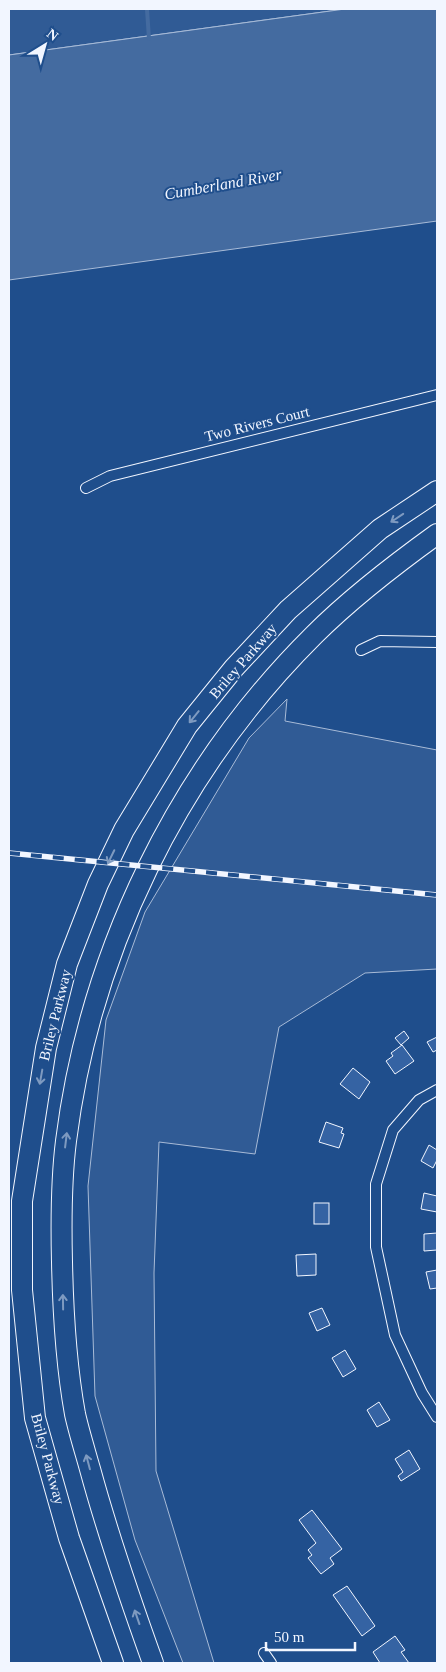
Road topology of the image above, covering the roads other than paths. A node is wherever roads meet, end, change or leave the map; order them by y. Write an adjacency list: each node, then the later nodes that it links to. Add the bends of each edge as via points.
1 (437, 395): 2 (street, Two Rivers Court, via 110,476)
2 (86, 488)
3 (437, 491): 10 (highway, Briley Parkway, one-way to 10, via 380,529 288,610 234,668 187,726 124,830 98,884 67,964 46,1048 22,1201 22,1290 34,1418 69,1538)
4 (437, 534): 11 (highway, one-way to 4, via 108,1534 75,1414 63,1311 61,1210 66,1142 92,1015 109,956 136,890 169,826 209,761 260,694 314,634 380,576)
5 (437, 642): 6 (street, via 380,640)
6 (361, 650)
7 (437, 1090): 8 (street, via 419,1100 393,1130 376,1184 376,1247 395,1335)
8 (437, 1417)
9 (264, 1653): 12 (street)
10 (113, 1663)
11 (153, 1663)
12 (271, 1663)

